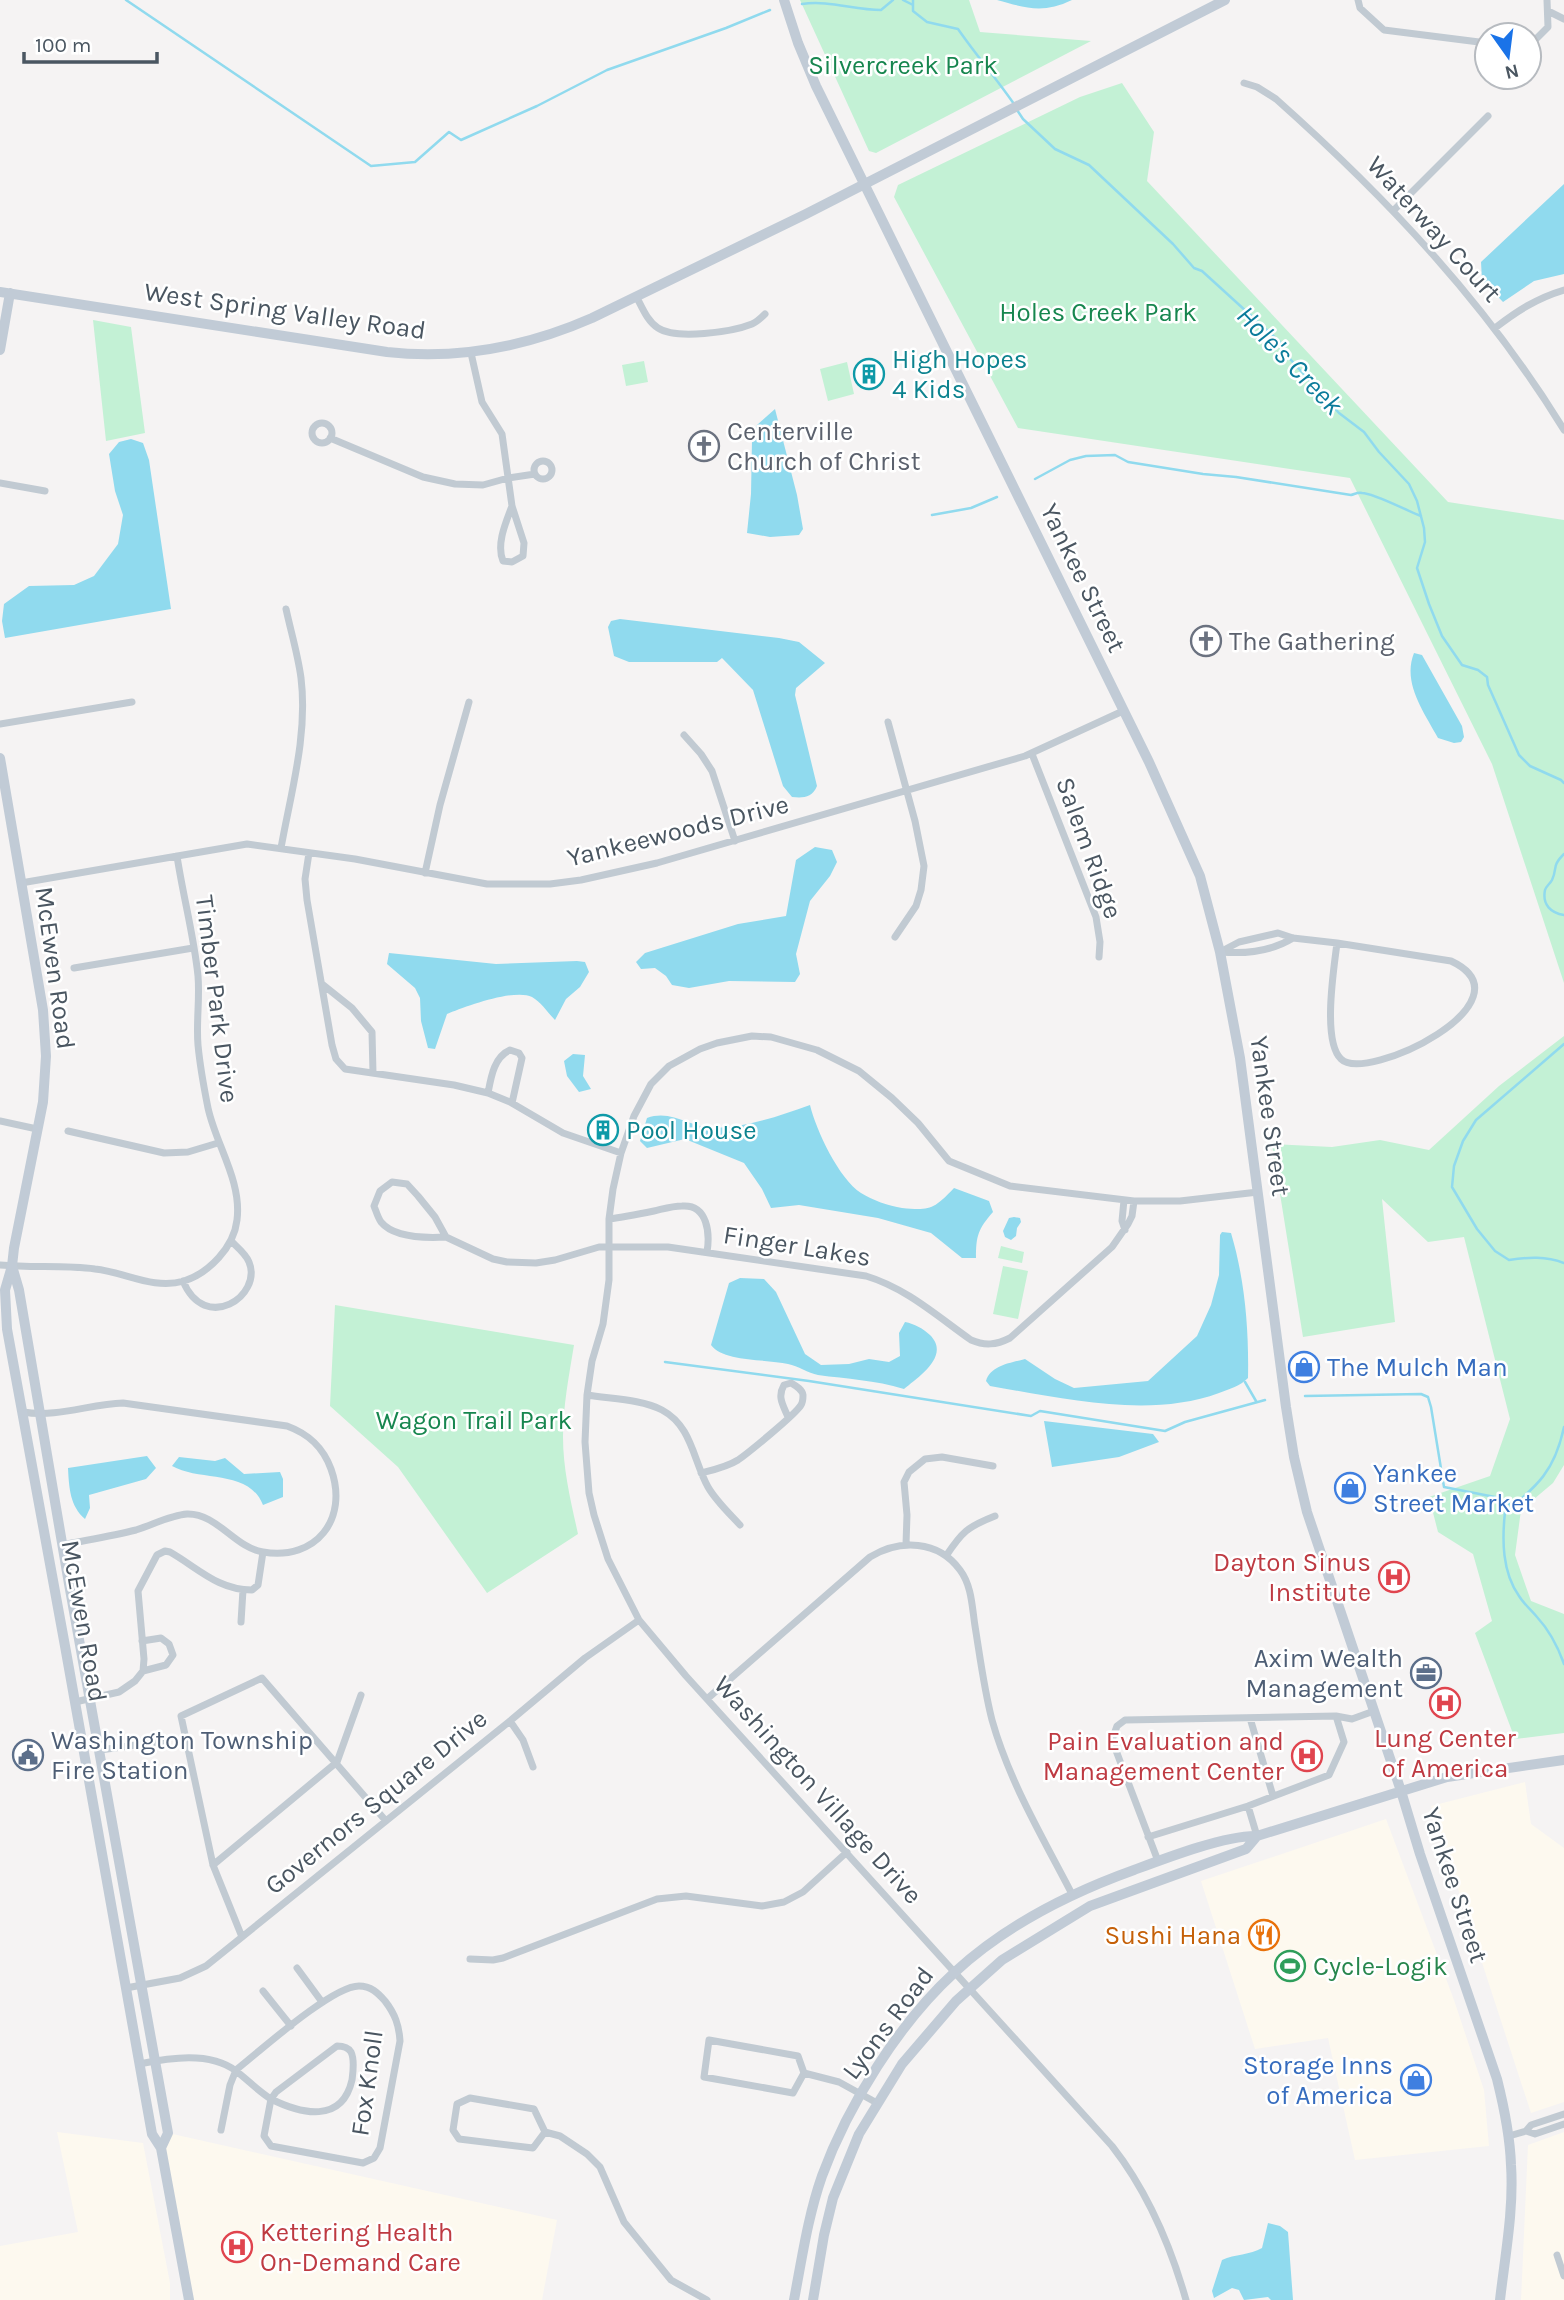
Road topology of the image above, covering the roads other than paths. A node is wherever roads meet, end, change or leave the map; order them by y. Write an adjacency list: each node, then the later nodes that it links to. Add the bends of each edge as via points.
1 (784, 0): 11 (street, Yankee Street, via 805,61)
2 (1225, 0): 11 (street, West Spring Valley Road)
3 (1358, 0): 8 (street, via 1360,8 1384,30)
4 (1547, 0): 5 (street)
5 (1548, 11): 6 (street); 7 (street, via 1548,27)
6 (1564, 19)
7 (1543, 32)
8 (1473, 41)
9 (1244, 83): 12 (street, Waterway Court, via 1276,99)
10 (1488, 116): 12 (street)
11 (864, 184): 15 (street, West Spring Valley Road); 30 (street, Yankee Street)
12 (1394, 210): 17 (street, Waterway Court)
13 (1564, 290): 17 (street, via 1521,307)
14 (5, 293): 18 (street); 19 (street, West Spring Valley Road, via 387,352)
15 (636, 296): 16 (street, via 652,323 675,335 735,328 752,324); 19 (street, West Spring Valley Road, via 569,328)
16 (765, 314)
17 (1494, 328): 20 (street, Waterway Court)
18 (0, 350)
19 (471, 353): 23 (street, via 482,402 502,434)
20 (1564, 430)
21 (330, 438): 23 (street, via 423,477 483,485)
22 (535, 474): 23 (street)
23 (508, 478): 26 (street)
24 (0, 483): 25 (street)
25 (45, 491)
26 (512, 506): 26 (street, via 525,550 512,562 503,561 500,554)
27 (286, 609): 38 (street, via 301,678 302,719)
28 (132, 702): 32 (street)
29 (469, 702): 41 (street)
30 (1123, 711): 34 (street, Yankeewoods Drive); 47 (street, Yankee Street, via 1199,874)
31 (888, 722): 36 (street)
32 (0, 724)
33 (684, 735): 37 (street, via 712,771)
34 (1032, 754): 36 (street, Yankeewoods Drive); 48 (street, Salem Ridge, via 1096,917)
35 (0, 758): 42 (street, McEwen Road)
36 (906, 790): 37 (street, Yankeewoods Drive); 43 (street, via 923,853 924,878 916,906)
37 (735, 841): 41 (street, Yankeewoods Drive, via 611,875 550,884 487,884)
38 (281, 848): 39 (street, Yankeewoods Drive); 40 (street, Yankeewoods Drive, via 247,844)
39 (309, 853): 41 (street, Yankeewoods Drive); 50 (street, via 307,900)
40 (177, 856): 42 (street, Yankeewoods Drive); 46 (street, Timber Park Drive)
41 (425, 873)
42 (21, 883): 55 (street, McEwen Road, via 45,1033 45,1079)
43 (895, 937)
44 (1293, 938): 45 (street); 47 (street, via 1242,953); 47 (street, via 1278,933 1239,942)
45 (1338, 943): 45 (street, via 1330,1020 1336,1050 1348,1063 1363,1064 1415,1048 1471,1004 1471,978 1451,961)
46 (193, 948): 49 (street); 57 (street, Timber Park Drive, via 198,1046)
47 (1220, 952): 59 (street, Yankee Street)
48 (1099, 957)
49 (74, 968)
50 (322, 984): 51 (street, via 372,1032); 51 (street, via 336,1059 345,1069)
51 (373, 1073): 52 (street)
52 (488, 1093): 53 (street); 53 (street, via 495,1064 503,1053 519,1053 522,1058)
53 (512, 1103): 58 (street, via 563,1133)
54 (0, 1121): 55 (street)
55 (37, 1129): 69 (street, McEwen Road)
56 (68, 1131): 57 (street, via 164,1153)
57 (218, 1143): 65 (street, Timber Park Drive, via 236,1192 237,1218)
58 (621, 1153): 60 (street, Washington Village Drive, via 634,1116 668,1066 717,1043 771,1037 817,1050 859,1071 918,1123 949,1161 1010,1186); 62 (street, Washington Village Drive)
59 (1258, 1192): 61 (street, Washington Village Drive); 92 (street, Yankee Street, via 1299,1479)
60 (1124, 1200): 61 (street, Washington Village Drive); 63 (street)
61 (1134, 1201): 63 (street, Finger Lakes)
62 (609, 1219): 66 (street, Washington Village Drive); 67 (street, via 681,1206 694,1208 706,1223)
63 (1125, 1230): 67 (street, Finger Lakes, via 1010,1338 995,1344 971,1340 909,1295 881,1281)
64 (446, 1237): 64 (street, via 407,1184 392,1182 380,1191 374,1206 382,1224 424,1239); 66 (street, Finger Lakes, via 493,1259 521,1263)
65 (231, 1241): 70 (street, via 209,1267); 70 (street, via 249,1262 251,1275 244,1293 231,1305 214,1308 198,1303)
66 (609, 1247): 67 (street, Finger Lakes); 71 (street, Washington Village Drive, via 603,1324)
67 (707, 1252)
68 (0, 1265): 69 (street)
69 (12, 1266): 70 (street, via 92,1268 151,1283); 72 (street, McEwen Road, via 5,1290 7,1329); 73 (street, McEwen Road)
70 (183, 1281)
71 (587, 1395): 76 (street, via 640,1404 671,1416 682,1425); 84 (street, Washington Village Drive, via 586,1464 594,1515 608,1559)
72 (23, 1412): 73 (street); 91 (street, McEwen Road)
73 (40, 1415): 80 (street, McEwen Road); 81 (street, via 123,1403 299,1431 315,1442 327,1460 336,1490 334,1515 323,1535 309,1545 287,1552)
74 (788, 1417): 76 (street, via 737,1460)
75 (993, 1466): 79 (street, via 942,1457 925,1459 909,1472 904,1482)
76 (701, 1473): 78 (street)
77 (995, 1516): 82 (street, via 962,1532)
78 (740, 1525)
79 (906, 1544): 82 (street); 89 (street, via 870,1557)
80 (62, 1545): 81 (street, via 188,1514 203,1517 245,1546); 90 (street, McEwen Road)
81 (263, 1552): 83 (street, via 258,1585)
82 (946, 1556): 110 (street, via 969,1586 986,1696 999,1743)
83 (243, 1590): 85 (street); 86 (street, via 214,1581 170,1552 161,1552 138,1591)
84 (639, 1619): 89 (street, Washington Village Drive); 95 (street, Governors Square Drive)
85 (241, 1622)
86 (142, 1641): 87 (street); 87 (street, via 161,1639 173,1655 166,1665)
87 (143, 1671): 90 (street, via 119,1692)
88 (361, 1695): 99 (street)
89 (707, 1699): 107 (street, Washington Village Drive)
90 (91, 1700): 91 (street); 97 (street, McEwen Road)
91 (75, 1702): 116 (street, McEwen Road)
92 (1374, 1712): 93 (street, via 1352,1719); 101 (street, Yankee Street)
93 (1336, 1716): 94 (street); 102 (street, via 1345,1742 1329,1775)
94 (1250, 1718): 102 (street); 106 (street, via 1125,1720 1117,1726 1112,1740)
95 (510, 1721): 100 (street); 104 (street, Governors Square Drive)
96 (165, 1741): 97 (street)
97 (100, 1750): 115 (street, McEwen Road)
98 (1564, 1760): 101 (street, Lyons Road, via 1447,1777)
99 (337, 1762): 104 (street); 109 (street); 109 (street, via 262,1678 181,1716)
100 (533, 1767)
101 (1401, 1791): 105 (street, Lyons Road); 133 (street, Yankee Street, via 1497,2079)
102 (1273, 1796): 103 (street)
103 (1248, 1806): 105 (street); 106 (street)
104 (386, 1821): 111 (street, Governors Square Drive)
105 (1257, 1836): 108 (street, Lyons Road, via 1242,1836); 117 (street, Lyons Road, via 1246,1849 1090,1906 1002,1959)
106 (1148, 1837): 108 (street)
107 (847, 1852): 112 (street, via 803,1892 783,1902 752,1906 671,1896 503,1958); 114 (street, Washington Village Drive)
108 (1158, 1861): 110 (street, Lyons Road)
109 (213, 1865): 111 (street)
110 (1072, 1894): 114 (street, Lyons Road, via 992,1943)
111 (242, 1937): 115 (street, Governors Square Drive, via 206,1966)
112 (470, 1959)
113 (297, 1969): 119 (street)
114 (955, 1972): 117 (street, Washington Village Drive); 125 (street, Lyons Road, via 907,2027)
115 (142, 1985): 116 (street, Governors Square Drive); 121 (street, McEwen Road)
116 (126, 1988): 122 (street, McEwen Road)
117 (969, 1989): 127 (street, Lyons Road, via 915,2048); 141 (street, Washington Village Drive, via 1134,2176 1171,2251)
118 (263, 1991): 120 (street)
119 (322, 2002): 120 (street, Fox Knoll); 126 (street, Fox Knoll, via 340,1990 366,1987 379,1993 397,2019 400,2041 378,2154 359,2163 274,2147 264,2136)
120 (291, 2026): 123 (street, Fox Knoll)
121 (154, 2061): 122 (street); 123 (street, via 199,2058); 134 (street, McEwen Road, via 168,2133)
122 (139, 2064): 134 (street, McEwen Road, via 152,2134)
123 (236, 2070): 126 (street, Fox Knoll); 130 (street)
124 (804, 2073): 124 (street, via 793,2093 704,2077 709,2040 798,2056); 125 (street)
125 (861, 2093): 127 (street); 139 (street, Lyons Road, via 822,2176)
126 (271, 2099): 126 (street, Fox Knoll, via 313,2112 337,2106 352,2080 350,2050 333,2048)
127 (877, 2104): 140 (street, Lyons Road, via 859,2134 833,2198)
128 (1564, 2114): 132 (street, via 1531,2125)
129 (1564, 2124): 132 (street, via 1535,2134)
130 (220, 2130)
131 (545, 2132): 131 (street, via 534,2109 470,2098 457,2104 453,2130 459,2139 533,2148); 138 (street, via 560,2136 600,2167 624,2222 671,2280)
132 (1526, 2132): 133 (street)
133 (1509, 2136): 142 (street, Yankee Street, via 1512,2189)
134 (161, 2148): 137 (street, McEwen Road)
135 (1557, 2255): 136 (street)
136 (1564, 2276)
137 (189, 2300)
138 (707, 2300)
139 (794, 2300)
140 (813, 2300)
141 (1186, 2300)
142 (1500, 2300)

